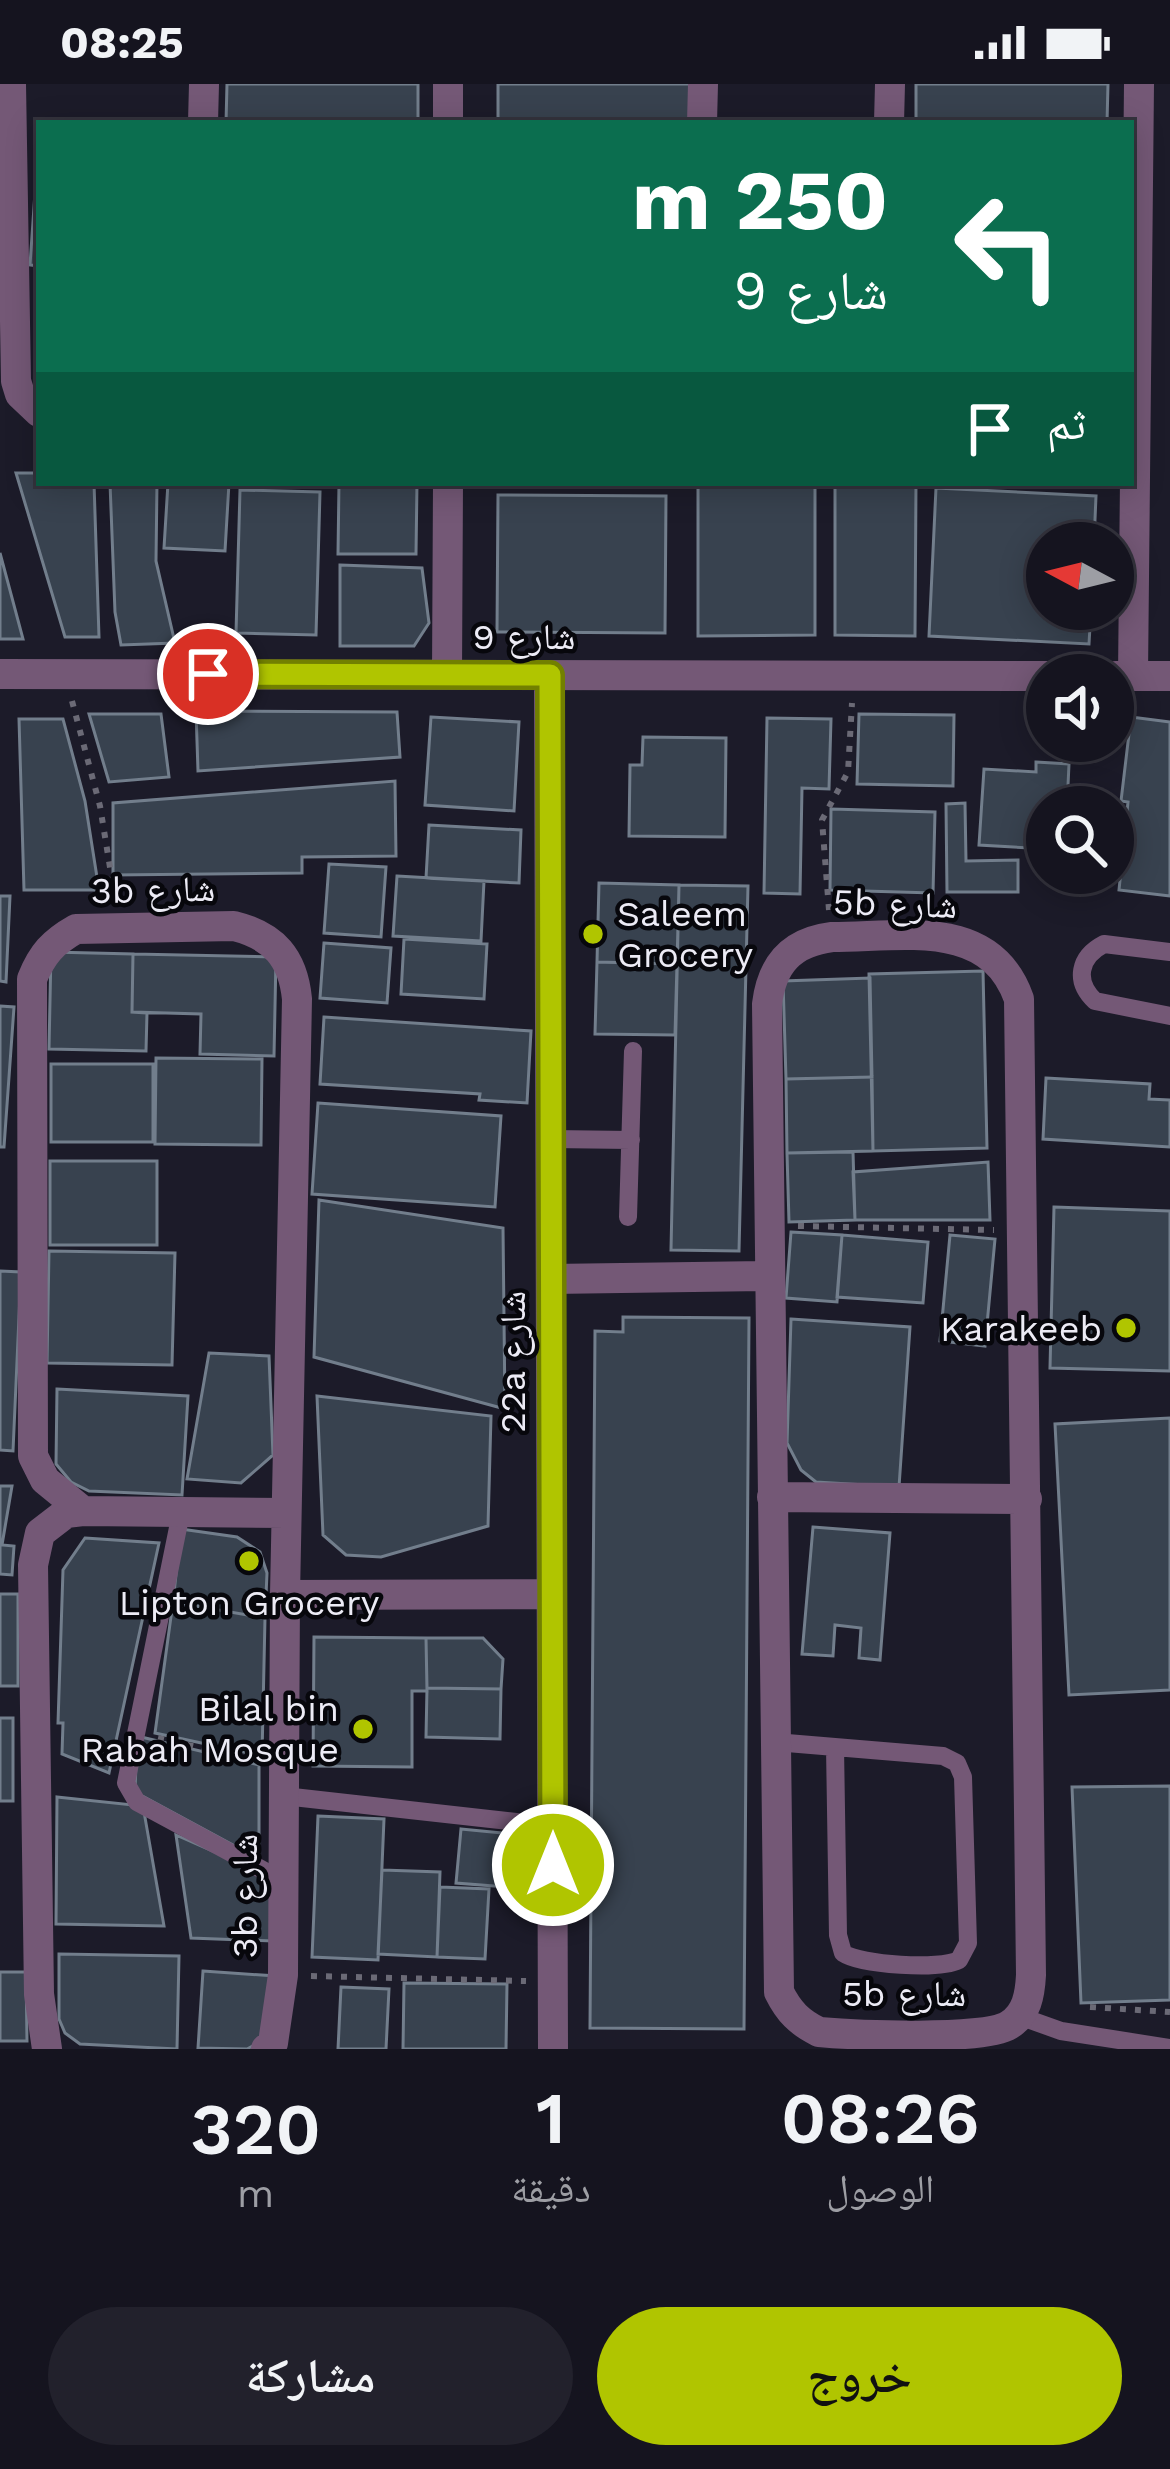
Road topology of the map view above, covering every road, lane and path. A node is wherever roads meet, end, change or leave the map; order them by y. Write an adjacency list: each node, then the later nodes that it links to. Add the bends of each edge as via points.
1 (11, 84): 12 (street, via 16,381)
2 (204, 84): 7 (street)
3 (448, 84): 8 (street)
4 (703, 84): 9 (street)
5 (890, 84): 10 (street)
6 (1139, 84): 11 (street)
7 (203, 120)
8 (448, 120)
9 (703, 120)
10 (889, 120)
11 (1134, 269)
12 (36, 409)
13 (448, 486): 18 (street)
14 (1128, 486): 15 (street)
15 (1124, 654)
16 (0, 674): 17 (street, شارع 9)
17 (65, 674): 18 (street, شارع 9); 24 (path, via 100,806)
18 (447, 675): 19 (street, شارع 9)
19 (550, 675): 20 (street, شارع 9); 29 (street, 22a شارع)
20 (854, 676): 21 (street, شارع 9); 25 (path, via 848,772 822,820)
21 (1026, 676)
22 (1134, 676): 23 (street)
23 (1170, 676)
24 (120, 926): 38 (street, 3b شارع, via 76,929 56,940 32,980 33,1456 44,1480); 40 (street, 3b شارع, via 254,931 287,958 295,978)
25 (832, 937): 32 (street, 5b شارع, via 793,949 770,983); 33 (street, 5b شارع, via 947,937 986,951 1013,981 1021,1018)
26 (1170, 952): 27 (lane, via 1104,944 1081,970 1095,1000)
27 (1170, 1016)
28 (633, 1051): 30 (lane)
29 (550, 1138): 30 (lane); 35 (street, 22a شارع)
30 (631, 1139): 31 (lane)
31 (628, 1217)
32 (770, 1225): 33 (path); 34 (street, 5b شارع)
33 (1024, 1231): 37 (street, 5b شارع)
34 (770, 1276): 35 (street); 36 (street, 5b شارع)
35 (551, 1280): 41 (street, 22a شارع)
36 (772, 1497): 37 (street); 44 (street, 5b شارع)
37 (1027, 1499): 51 (street, 5b شارع, via 1031,1975)
38 (83, 1511): 39 (street); 55 (street, via 52,1521 34,1549 39,1994)
39 (181, 1513): 40 (street); 43 (lane)
40 (286, 1513): 42 (street, 3b شارع)
41 (552, 1594): 42 (street); 47 (street, 22a شارع)
42 (285, 1595): 46 (street, 3b شارع)
43 (137, 1733): 46 (path); 48 (lane, via 129,1795)
44 (775, 1742): 45 (lane); 51 (street, 5b شارع, via 777,1972 788,2010 801,2024 839,2034 980,2033 1009,2025)
45 (835, 1747): 45 (lane, via 943,1756 962,1769 968,1943 959,1960 859,1961 843,1953)
46 (284, 1782): 47 (lane); 48 (street, 3b شارع)
47 (553, 1826): 50 (street, 22a شارع)
48 (284, 1881): 49 (street, 3b شارع)
49 (283, 1975): 50 (path); 56 (street, 3b شارع)
50 (553, 1982): 57 (street, 22a شارع)
51 (1023, 2010): 52 (path); 53 (lane)
52 (1170, 2012)
53 (1104, 2043): 54 (lane)
54 (1170, 2048)
55 (47, 2049)
56 (266, 2049)
57 (553, 2049)

